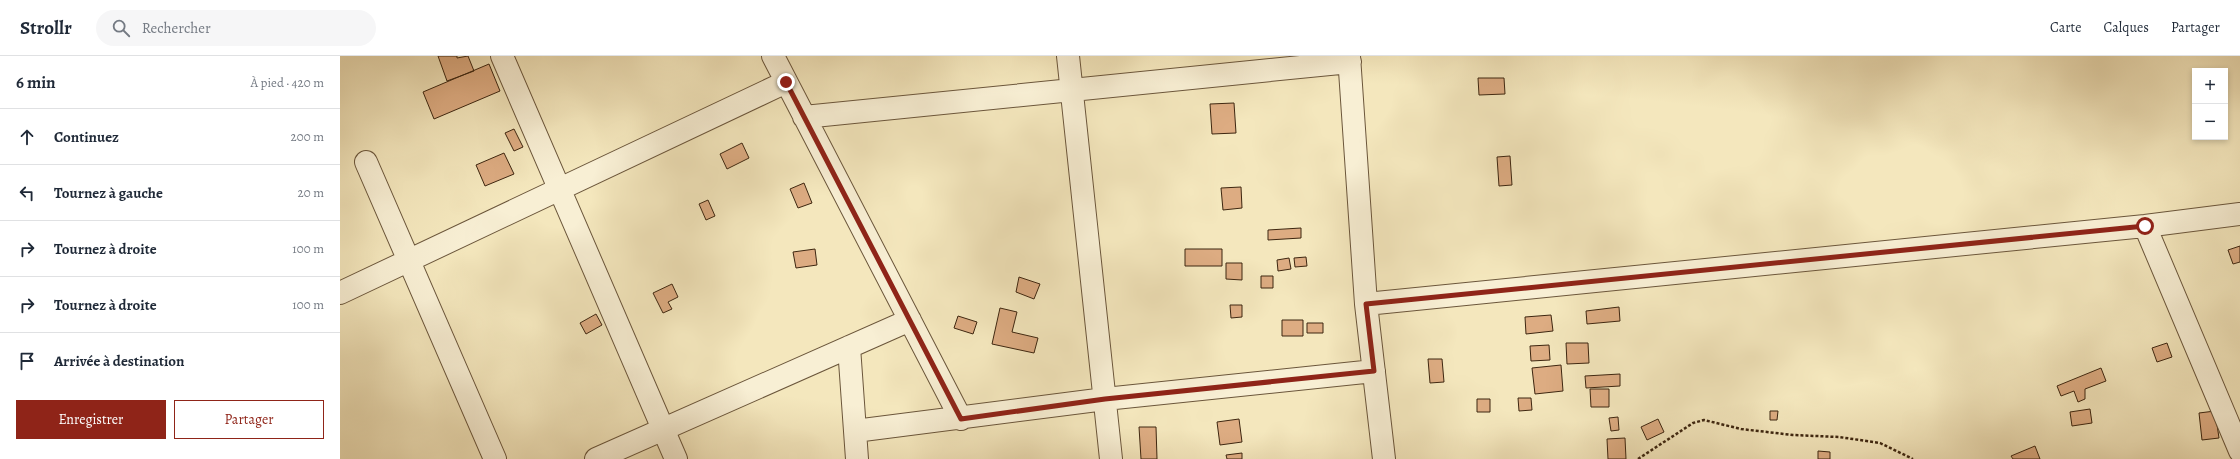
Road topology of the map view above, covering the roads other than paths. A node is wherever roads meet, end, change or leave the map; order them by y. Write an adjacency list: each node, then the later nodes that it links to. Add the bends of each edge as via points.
1 (502, 56): 9 (street)
2 (773, 56): 5 (street)
3 (1068, 56): 6 (street)
4 (1350, 59): 6 (street); 14 (street)
5 (786, 82): 7 (street); 9 (street)
6 (1072, 91): 7 (street); 18 (street)
7 (804, 117): 15 (street)
8 (366, 162): 12 (street)
9 (561, 189): 12 (street); 20 (street)
10 (2240, 214): 11 (street)
11 (2145, 226): 14 (street); 22 (street)
12 (409, 261): 13 (street); 23 (street)
13 (340, 292)
14 (1366, 304): 17 (street)
15 (910, 320): 16 (street); 19 (street)
16 (849, 347): 20 (street); 21 (street)
17 (1374, 371): 18 (street); 28 (street)
18 (1105, 399): 19 (street); 27 (street)
19 (961, 419): 21 (street)
20 (664, 429): 24 (street); 25 (street)
21 (855, 431): 26 (street)
22 (2240, 451)
23 (495, 459)
24 (596, 459)
25 (676, 459)
26 (857, 459)
27 (1111, 459)
28 (1384, 459)

